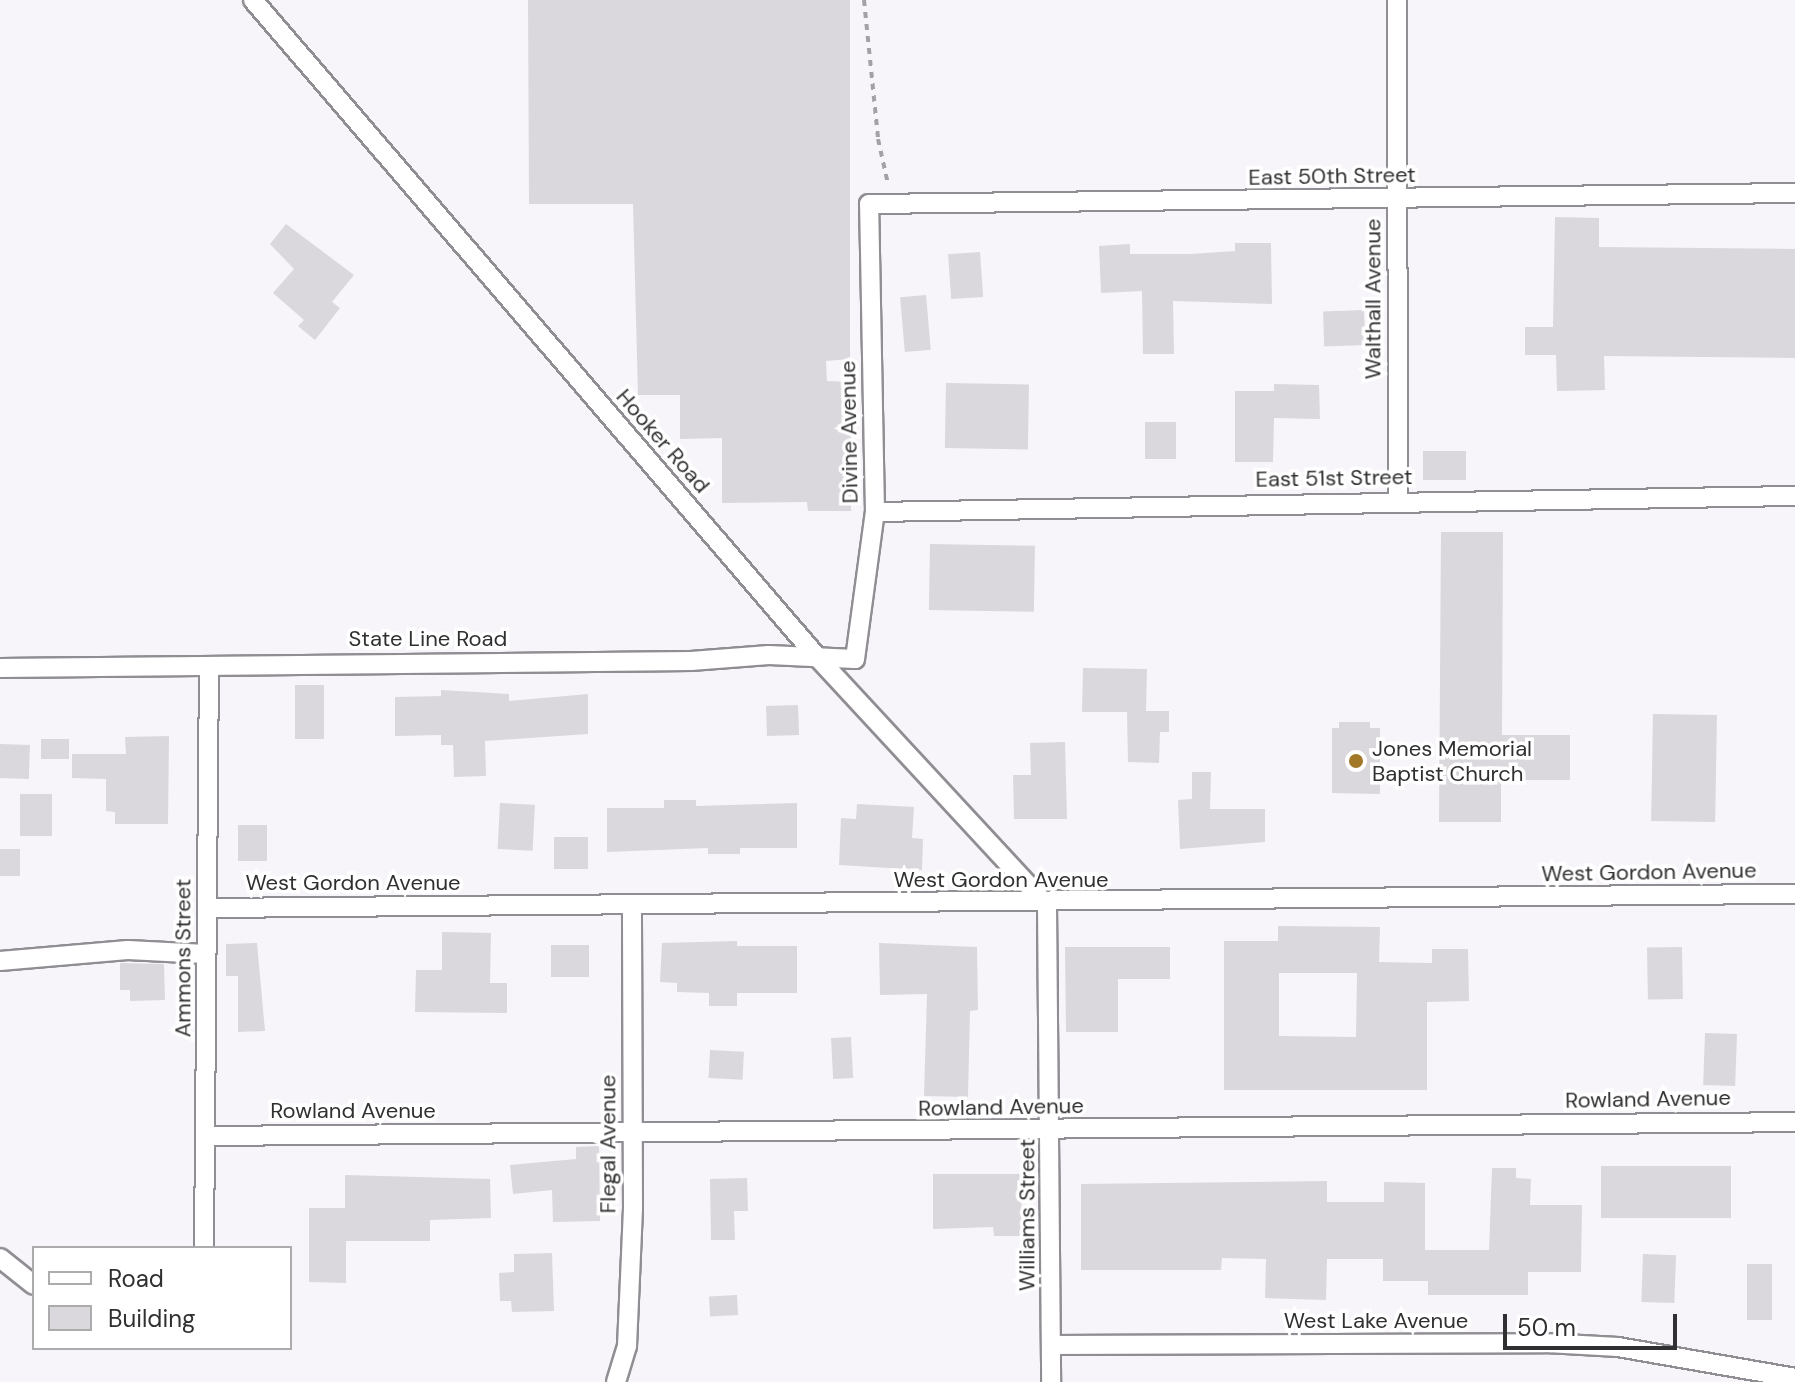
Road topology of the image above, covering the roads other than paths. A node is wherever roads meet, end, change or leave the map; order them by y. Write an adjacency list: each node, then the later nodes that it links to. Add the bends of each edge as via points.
1 (253, 0): 9 (street, Hooker Road)
2 (1397, 0): 4 (street, Walthall Avenue)
3 (1795, 193): 4 (street, East 50th Street)
4 (1396, 200): 5 (street, East 50th Street); 7 (street, Walthall Avenue)
5 (869, 204): 8 (street, Divine Avenue)
6 (1795, 496): 7 (street, East 51st Street)
7 (1398, 501): 8 (street, East 51st Street)
8 (875, 512): 10 (street, Divine Avenue)
9 (818, 658): 10 (street, State Line Road); 12 (street, State Line Road); 15 (street, Hooker Road)
10 (855, 659)
11 (0, 668): 12 (street, State Line Road)
12 (209, 668): 16 (street, Ammons Street)
13 (1795, 894): 15 (street, West Gordon Avenue)
14 (632, 904): 15 (street, West Gordon Avenue); 16 (street, West Gordon Avenue); 21 (street, Flegal Avenue)
15 (1047, 905): 20 (street, Williams Street)
16 (208, 908): 17 (street, Ammons Street)
17 (206, 954): 18 (street, via 128,950); 22 (street, Ammons Street)
18 (0, 961)
19 (1795, 1122): 20 (street, Rowland Avenue)
20 (1050, 1131): 21 (street, Rowland Avenue); 26 (street, Williams Street)
21 (633, 1134): 22 (street, Rowland Avenue); 28 (street, Flegal Avenue, via 627,1346)
22 (206, 1136): 23 (street, Ammons Street)
23 (204, 1246)
24 (0, 1258): 25 (street)
25 (32, 1283)
26 (1051, 1345): 27 (street, West Lake Avenue, via 1545,1343 1634,1349); 29 (street, Williams Street)
27 (1795, 1378)
28 (616, 1382)
29 (1051, 1382)

